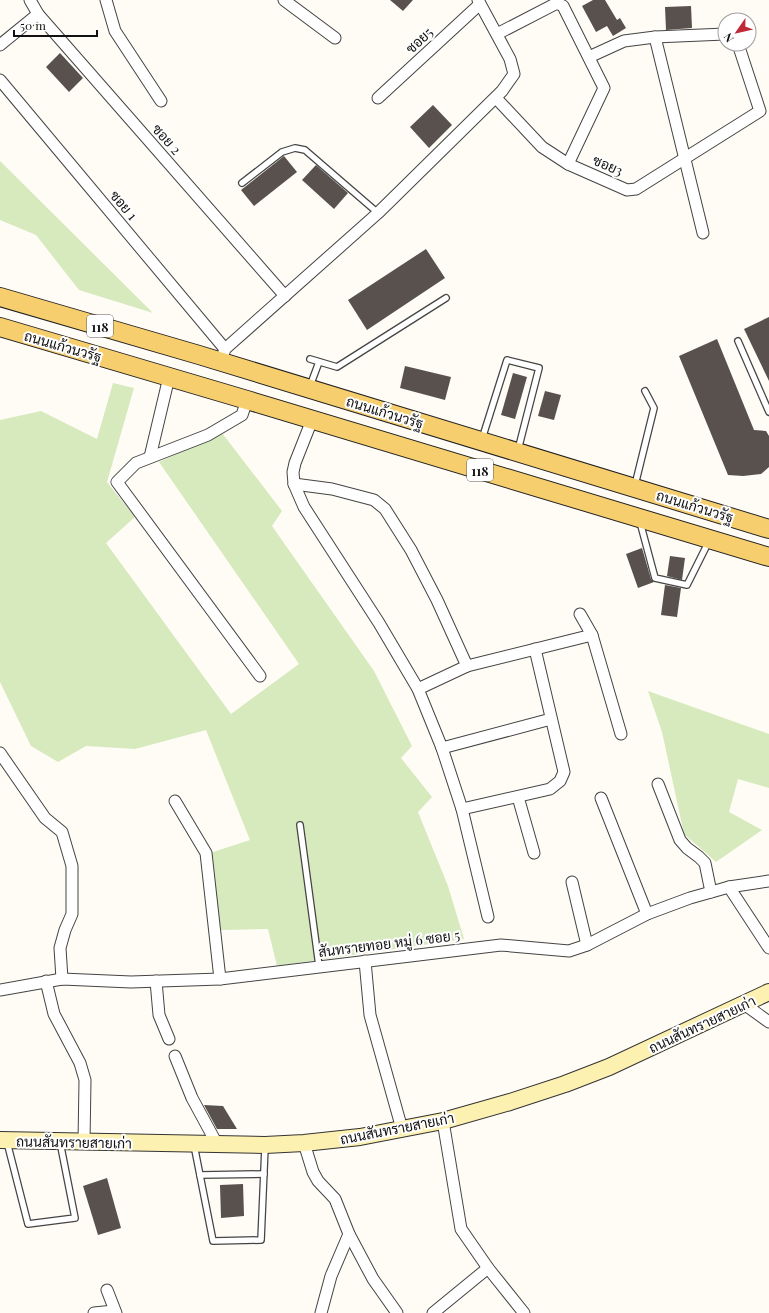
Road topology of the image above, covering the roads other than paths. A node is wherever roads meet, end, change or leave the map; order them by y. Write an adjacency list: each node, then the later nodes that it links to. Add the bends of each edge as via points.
1 (30, 0): 5 (street, ซอย 2)
2 (106, 0): 16 (street, via 115,31)
3 (284, 0): 9 (street)
4 (479, 2): 6 (street); 14 (street, ซอย5)
5 (38, 14): 10 (street); 22 (street, ซอย 2)
6 (497, 34): 12 (street, via 557,3 563,6); 15 (street, via 510,59 514,74)
7 (717, 34): 8 (street)
8 (655, 37): 12 (street, via 624,41); 17 (street)
9 (335, 38)
10 (0, 45)
11 (741, 52): 17 (street, ซอย3, via 760,111)
12 (589, 57): 18 (street, via 604,88)
13 (0, 80): 27 (street, ซอย 1)
14 (378, 98)
15 (496, 98): 18 (street, ซอย3, via 542,146); 20 (street)
16 (161, 101)
17 (685, 158): 18 (street, ซอย3, via 636,189 627,190); 21 (street)
18 (568, 164)
19 (242, 183): 20 (lane, via 282,152 295,148 305,150)
20 (378, 213): 22 (street)
21 (703, 233)
22 (285, 296): 27 (street)
23 (0, 297): 27 (main road, ถนนแก้วนวรัฐ / 118)
24 (446, 298): 29 (lane, via 337,367)
25 (0, 327): 30 (main road, ถนนแก้วนวรัฐ / 118)
26 (738, 341): 34 (lane)
27 (223, 355): 31 (main road, ถนนแก้วนวรัฐ / 118)
28 (310, 360): 29 (lane)
29 (319, 362): 31 (lane)
30 (169, 377): 33 (main road, ถนนแก้วนวรัฐ / 118); 38 (street)
31 (309, 388): 36 (main road, ถนนแก้วนวรัฐ / 118)
32 (645, 391): 40 (lane, via 654,408)
33 (247, 400): 35 (main road, ถนนแก้วนวรัฐ / 118); 38 (street, via 242,415 208,435)
34 (769, 412)
35 (312, 420): 39 (street, via 295,464); 41 (main road, ถนนแก้วนวรัฐ / 118)
36 (482, 441): 37 (main road, ถนนแก้วนวรัฐ / 118); 37 (lane, via 507,360 539,368)
37 (518, 452): 40 (main road, ถนนแก้วนวรัฐ / 118)
38 (150, 457): 49 (street, via 136,463 117,482)
39 (294, 484): 48 (street, via 332,489 374,500 385,509 415,557); 50 (street, via 304,507)
40 (635, 488): 42 (main road, ถนนแก้วนวรัฐ / 118)
41 (639, 518): 43 (main road, ถนนแก้วนวรัฐ / 118); 43 (lane, via 655,578 687,585)
42 (769, 529)
43 (710, 539): 44 (main road, ถนนแก้วนวรัฐ / 118)
44 (769, 557)
45 (580, 614): 46 (street)
46 (592, 635): 47 (street); 52 (street)
47 (535, 649): 48 (street); 51 (street)
48 (467, 666): 50 (street)
49 (260, 676)
50 (418, 689): 53 (street)
51 (551, 719): 53 (street); 56 (street, via 564,772 560,781 550,788)
52 (621, 734)
53 (442, 748): 59 (street)
54 (0, 753): 73 (street, via 45,818 62,832 72,866 72,914 60,948)
55 (658, 784): 65 (street, via 680,840 705,863)
56 (518, 797): 59 (street); 61 (street)
57 (601, 798): 66 (street)
58 (174, 801): 72 (street, via 206,853)
59 (462, 809): 67 (street)
60 (300, 825): 71 (lane)
61 (534, 853)
62 (769, 881): 64 (street, สันทรายทอย หมู่ 6 ซอย 5)
63 (572, 882): 68 (street)
64 (728, 887): 65 (street, สันทรายทอย หมู่ 6 ซอย 5); 69 (street)
65 (711, 892): 66 (street, สันทรายทอย หมู่ 6 ซอย 5)
66 (647, 914): 68 (street, สันทรายทอย หมู่ 6 ซอย 5)
67 (488, 917)
68 (587, 944): 70 (street, สันทรายทอย หมู่ 6 ซอย 5, via 569,952 501,945)
69 (769, 948)
70 (365, 961): 71 (street, สันทรายทอย หมู่ 6 ซอย 5); 83 (street, via 370,1015)
71 (319, 966): 72 (street, สันทรายทอย หมู่ 6 ซอย 5)
72 (220, 978): 75 (street, สันทรายทอย หมู่ 6 ซอย 5)
73 (62, 979): 74 (street, สันทรายทอย หมู่ 6 ซอย 5); 75 (street, สันทรายทอย หมู่ 6 ซอย 5)
74 (46, 981): 76 (street, สันทรายทอย หมู่ 6 ซอย 5); 86 (street, via 54,1014 80,1063 85,1080)
75 (156, 981): 80 (street, via 159,1014)
76 (0, 990)
77 (769, 992): 78 (main road, ถนนสันทรายสายเก่า)
78 (744, 1004): 79 (street); 82 (main road, ถนนสันทรายสายเก่า, via 572,1082)
79 (769, 1022)
80 (169, 1039)
81 (175, 1056): 88 (street, via 192,1098)
82 (443, 1121): 83 (main road, ถนนสันทรายสายเก่า); 94 (street, via 461,1229)
83 (402, 1129): 89 (main road, ถนนสันทรายสายเก่า)
84 (3, 1140): 85 (main road, ถนนสันทรายสายเก่า); 85 (lane, via 28,1224 74,1218)
85 (60, 1142): 86 (main road, ถนนสันทรายสายเก่า)
86 (84, 1142): 87 (main road, ถนนสันทรายสายเก่า)
87 (194, 1144): 88 (main road, ถนนสันทรายสายเก่า); 92 (lane)
88 (217, 1144): 90 (main road, ถนนสันทรายสายเก่า)
89 (304, 1144): 90 (main road, ถนนสันทรายสายเก่า); 93 (street, via 313,1172 335,1199)
90 (265, 1145): 91 (lane)
91 (264, 1174): 92 (lane); 92 (lane, via 261,1240 213,1241)
92 (200, 1175)
93 (349, 1234): 98 (street); 99 (street, via 373,1279)
94 (488, 1268): 100 (street); 101 (street)
95 (107, 1290): 96 (street)
96 (115, 1312): 97 (street)
97 (94, 1313)
98 (321, 1313)
99 (397, 1313)
100 (433, 1313)
101 (524, 1313)

